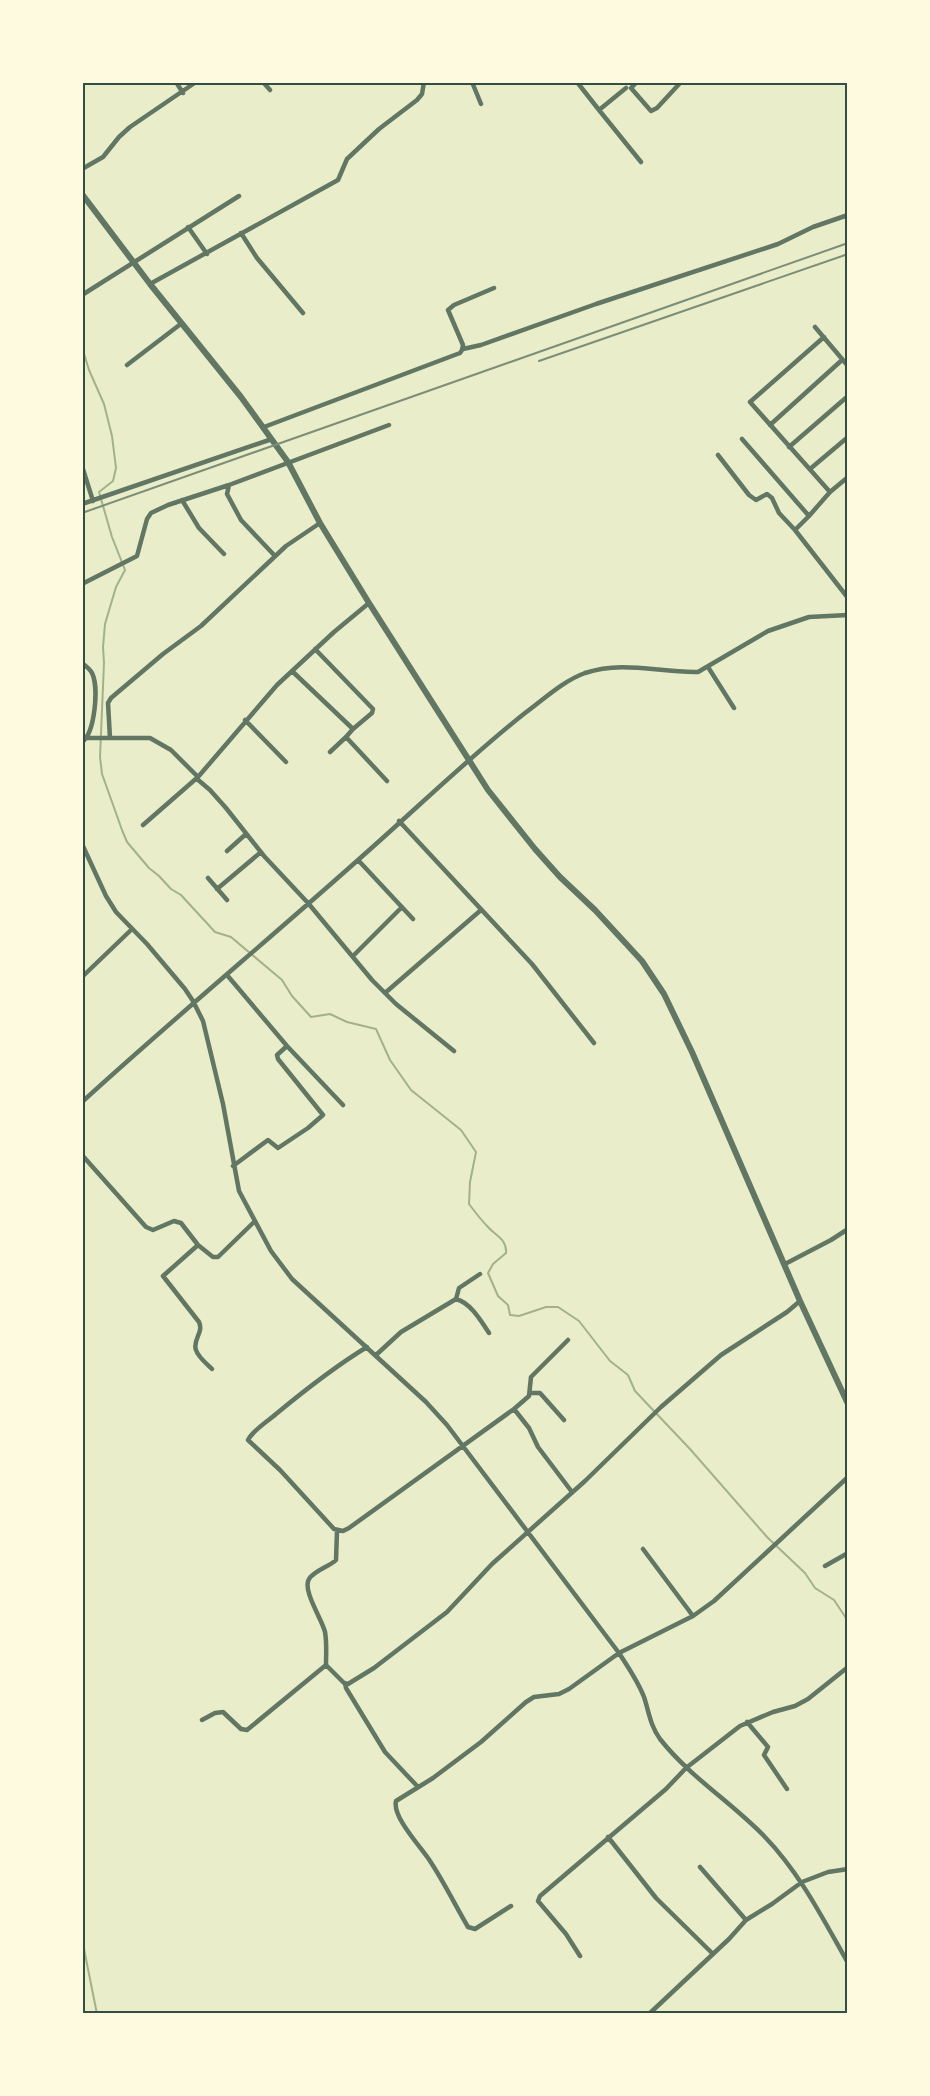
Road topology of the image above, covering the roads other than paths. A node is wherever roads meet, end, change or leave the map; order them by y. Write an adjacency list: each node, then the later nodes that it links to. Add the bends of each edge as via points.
1 (176, 82): 11 (street)
2 (196, 82): 11 (street)
3 (263, 82): 10 (street)
4 (424, 82): 20 (street, via 417,100 350,156 338,180)
5 (472, 82): 12 (street)
6 (578, 82): 13 (street)
7 (637, 82): 8 (street, via 631,88 653,111)
8 (681, 82)
9 (626, 88): 13 (street)
10 (270, 90)
11 (183, 93): 15 (street, via 130,127 103,157)
12 (481, 104)
13 (599, 110): 14 (street)
14 (641, 162)
15 (82, 169)
16 (82, 194): 22 (street)
17 (239, 195): 19 (street)
18 (848, 215): 30 (street, via 778,244)
19 (188, 227): 21 (street); 22 (street)
20 (241, 233): 21 (street); 26 (street)
21 (207, 254): 23 (street)
22 (134, 263): 23 (street); 25 (street)
23 (150, 284): 27 (street)
24 (494, 288): 30 (street, via 449,309)
25 (82, 295)
26 (303, 313)
27 (182, 323): 32 (street); 37 (street)
28 (815, 327): 29 (street)
29 (824, 337): 31 (street); 36 (street, via 751,401)
30 (462, 349): 37 (street)
31 (842, 360): 33 (street); 36 (street)
32 (127, 365)
33 (848, 366)
34 (848, 396): 41 (street)
35 (389, 425): 43 (street)
36 (770, 425): 41 (street)
37 (264, 427): 39 (street)
38 (848, 437): 45 (street)
39 (272, 439): 43 (street); 49 (street)
40 (742, 439): 52 (street)
41 (789, 447): 45 (street)
42 (718, 455): 54 (street, via 749,495 756,500 767,494)
43 (288, 462): 47 (street); 53 (street)
44 (82, 466): 49 (street)
45 (810, 469): 48 (street)
46 (848, 477): 48 (street)
47 (228, 485): 50 (street); 56 (street, via 227,494 241,520)
48 (831, 492): 52 (street)
49 (94, 500): 51 (street)
50 (182, 500): 55 (street, via 199,528); 57 (street, via 148,516 134,559)
51 (82, 504)
52 (809, 516): 54 (street)
53 (320, 523): 56 (street); 59 (street)
54 (795, 530): 58 (street)
55 (224, 554)
56 (275, 556): 69 (street, via 201,626 111,698)
57 (82, 584)
58 (848, 598)
59 (369, 603): 61 (street); 72 (street)
60 (848, 615): 63 (street, via 809,617 768,631)
61 (315, 649): 64 (street); 67 (street, via 373,709)
62 (82, 663): 70 (street, via 93,674 94,689 92,728)
63 (708, 667): 65 (street); 72 (street, via 684,673 633,666 584,674 553,692)
64 (292, 671): 66 (street); 67 (street)
65 (734, 708)
66 (245, 720): 73 (street); 74 (street)
67 (353, 729): 68 (street)
68 (346, 737): 71 (street); 75 (street)
69 (110, 738): 70 (street); 74 (street, via 150,738 171,750)
70 (85, 740)
71 (330, 752)
72 (470, 760): 76 (street); 106 (street, via 488,790 535,849 642,961 664,994)
73 (286, 762)
74 (198, 778): 77 (street); 78 (street)
75 (387, 781)
76 (399, 821): 82 (street); 88 (street)
77 (143, 825)
78 (246, 834): 80 (street); 81 (street)
79 (82, 844): 90 (street, via 110,904)
80 (227, 851)
81 (261, 852): 84 (street); 86 (street)
82 (358, 860): 86 (street); 87 (street)
83 (208, 878): 84 (street)
84 (217, 889): 85 (street)
85 (227, 900)
86 (308, 903): 91 (street); 92 (street)
87 (402, 907): 89 (street); 91 (street)
88 (481, 910): 94 (street); 96 (street, via 532,964)
89 (413, 919)
90 (131, 930): 93 (street); 95 (street)
91 (353, 956): 94 (street)
92 (227, 975): 95 (street); 97 (street)
93 (82, 977)
94 (385, 993): 98 (street)
95 (194, 1001): 99 (street); 102 (street, via 217,1078)
96 (594, 1043)
97 (287, 1046): 100 (street); 102 (street, via 277,1055 278,1059 323,1115 279,1147 268,1140)
98 (454, 1051)
99 (82, 1102)
100 (343, 1105)
101 (82, 1155): 105 (street, via 146,1227 153,1230 177,1221)
102 (233, 1166): 103 (street, via 239,1191)
103 (254, 1222): 105 (street, via 218,1257); 112 (street, via 292,1279)
104 (847, 1232): 106 (street)
105 (198, 1245): 114 (street, via 163,1276 199,1322 201,1330 195,1349)
106 (784, 1264): 109 (street)
107 (480, 1274): 108 (street, via 459,1288)
108 (456, 1299): 110 (street, via 468,1306); 113 (street, via 402,1332)
109 (800, 1301): 116 (street); 121 (street, via 722,1355)
110 (489, 1333)
111 (568, 1340): 115 (street, via 531,1377)
112 (367, 1347): 113 (street); 122 (street, via 334,1367 248,1440)
113 (376, 1355): 119 (street)
114 (212, 1369)
115 (530, 1393): 117 (street); 118 (street, via 540,1393)
116 (848, 1404)
117 (514, 1409): 119 (street); 121 (street)
118 (564, 1420)
119 (463, 1444): 122 (street, via 364,1518); 123 (street)
120 (848, 1477): 127 (street)
121 (572, 1492): 123 (street)
122 (337, 1531): 129 (street, via 336,1560 307,1584 325,1635)
123 (529, 1531): 128 (street); 131 (street, via 447,1612 352,1683)
124 (643, 1549): 127 (street)
125 (848, 1553): 126 (street)
126 (825, 1566)
127 (693, 1616): 128 (street)
128 (619, 1653): 134 (street, via 644,1696 654,1731); 135 (street, via 569,1689 526,1702 481,1742)
129 (326, 1665): 131 (street); 132 (street, via 247,1730 241,1730 223,1712)
130 (848, 1667): 133 (street, via 801,1702)
131 (345, 1683): 135 (street, via 386,1752)
132 (202, 1720)
133 (747, 1722): 134 (street); 136 (street, via 768,1747 764,1755)
134 (686, 1768): 137 (street); 140 (street, via 762,1834)
135 (418, 1787): 141 (street, via 396,1801 395,1807 466,1926 475,1929)
136 (787, 1789)
137 (608, 1837): 143 (street, via 656,1898); 144 (street, via 538,1898)
138 (700, 1867): 142 (street)
139 (848, 1869): 140 (street)
140 (802, 1882): 142 (street); 145 (street)
141 (511, 1906)
142 (746, 1920): 143 (street)
143 (712, 1953): 146 (street)
144 (580, 1956)
145 (848, 1963)
146 (649, 2013)

